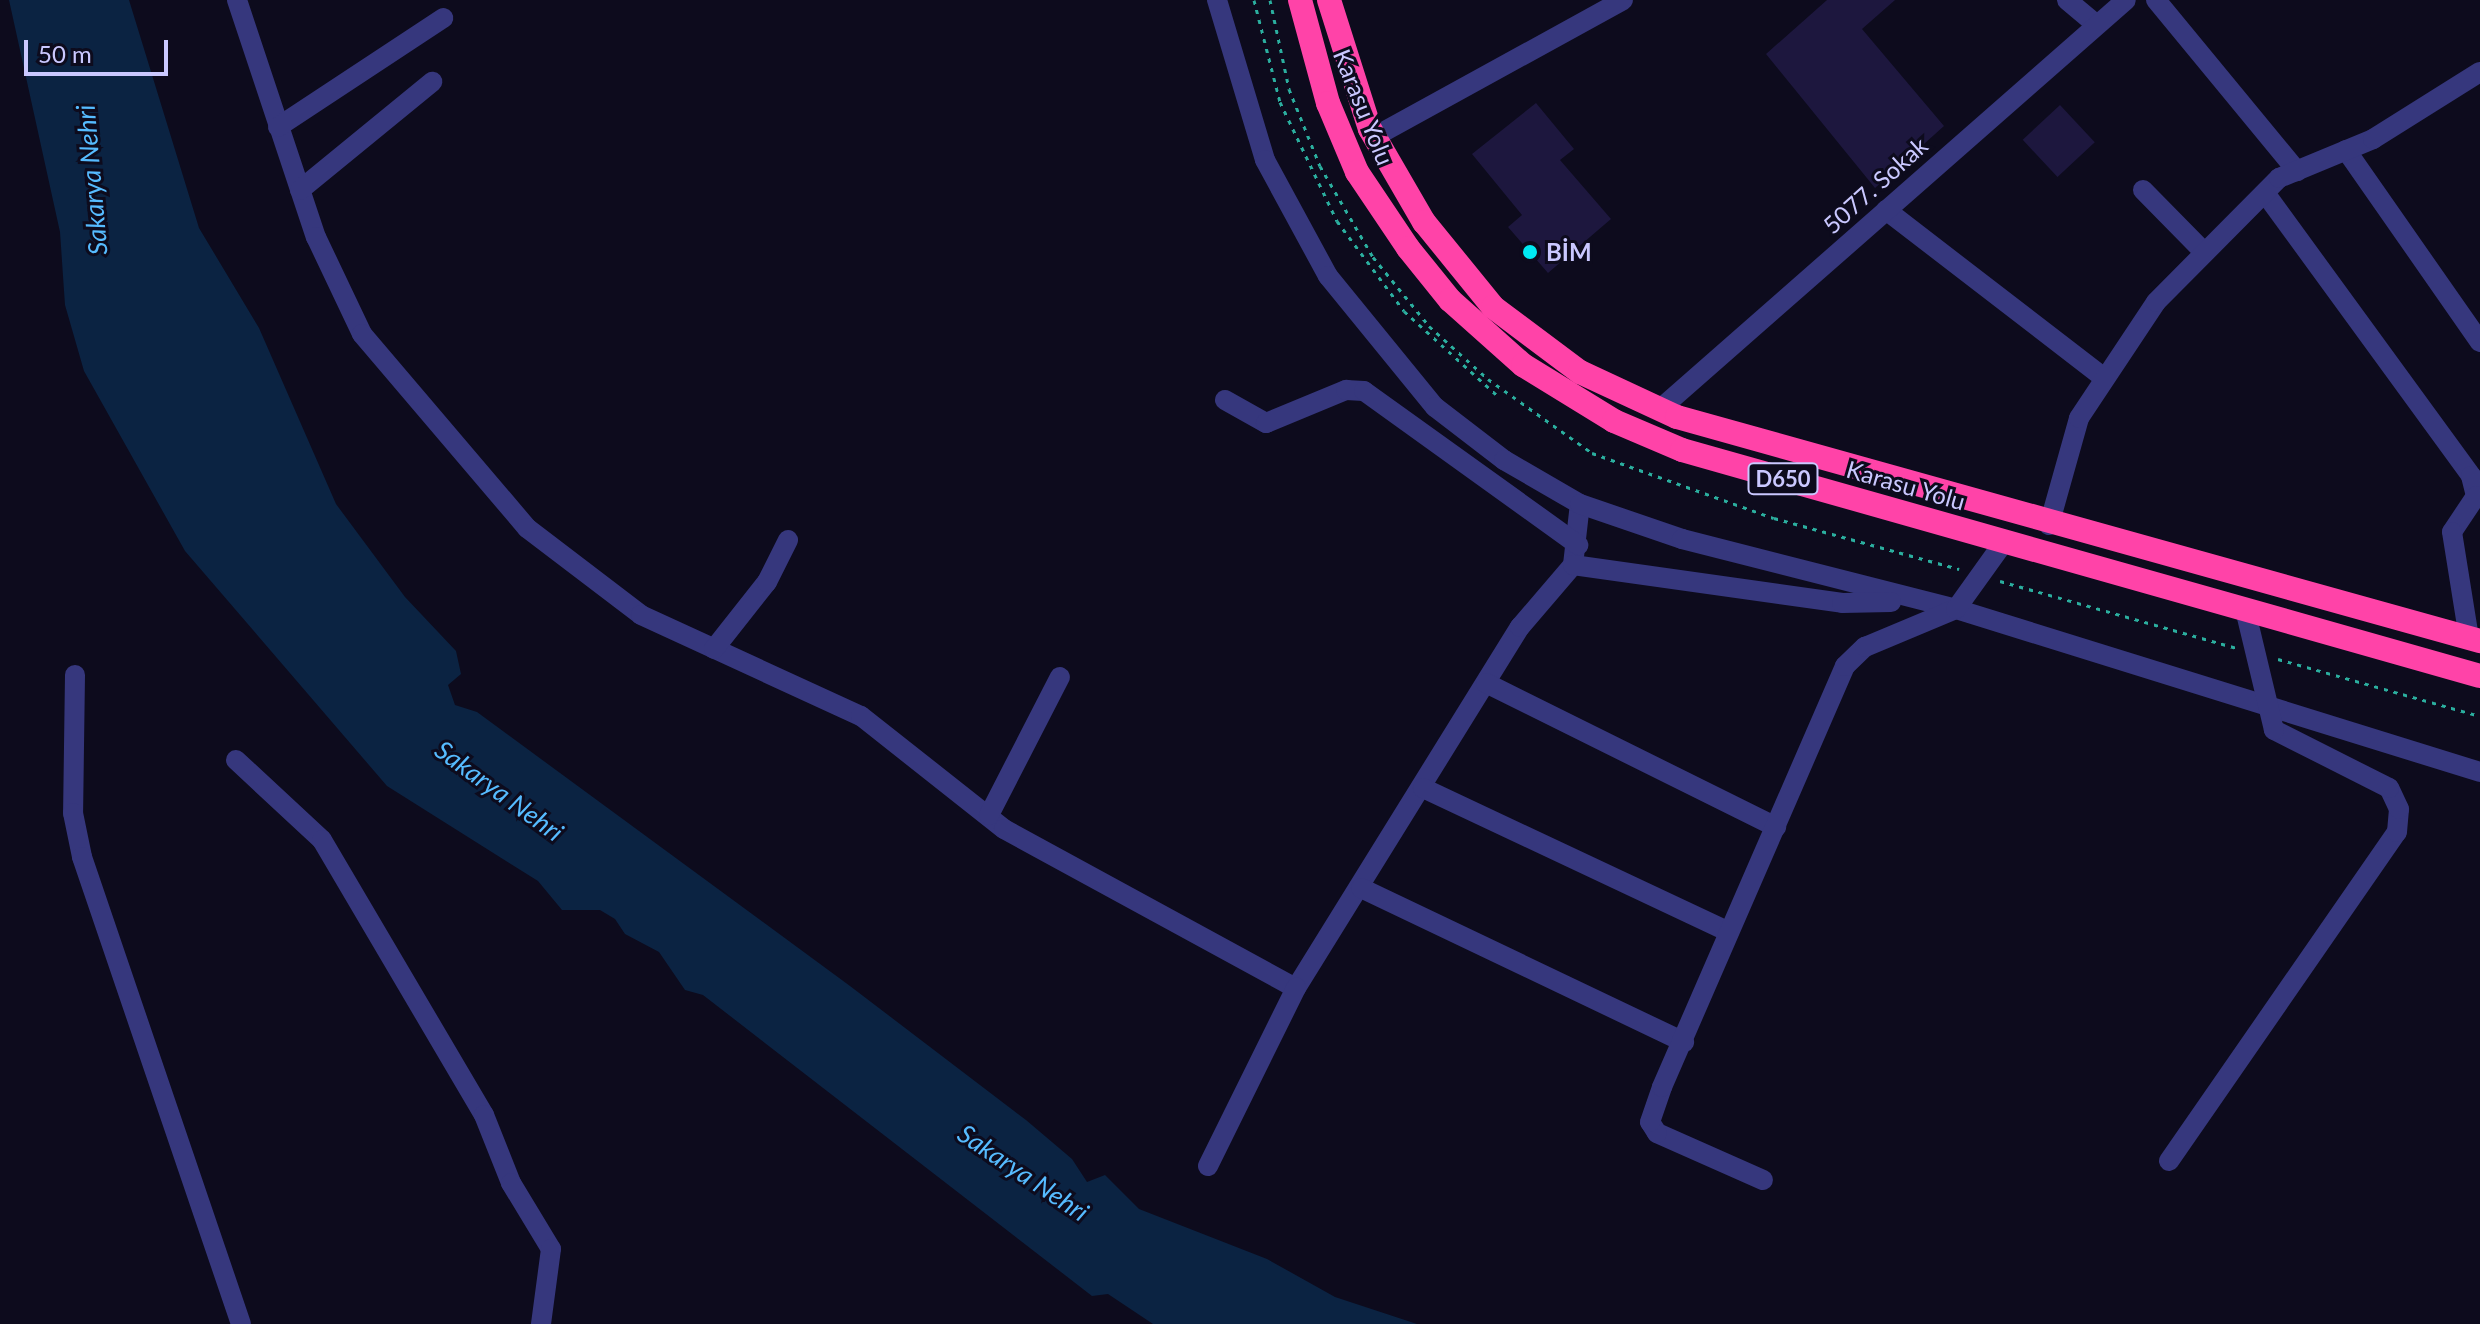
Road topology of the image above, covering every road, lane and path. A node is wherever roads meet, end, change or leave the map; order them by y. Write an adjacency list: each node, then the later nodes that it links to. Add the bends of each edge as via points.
1 (237, 0): 14 (street)
2 (1217, 0): 28 (street, via 1265,160 1328,276 1435,407 1504,460)
3 (1254, 0): 25 (path, via 1280,102 1337,221 1404,311)
4 (1300, 0): 31 (highway, Karasu Yolu / D650, via 1328,103 1357,172 1450,300 1523,365 1614,421 1682,450)
5 (1329, 0): 15 (highway, Karasu Yolu / D650)
6 (1623, 0): 15 (street)
7 (2067, 0): 11 (street)
8 (2126, 0): 11 (street, 5077. Sokak)
9 (2156, 0): 17 (street)
10 (443, 18): 14 (street)
11 (2094, 23): 21 (street, 5077. Sokak)
12 (2480, 72): 16 (street)
13 (432, 82): 18 (street)
14 (278, 127): 18 (street)
15 (1374, 137): 27 (highway, Karasu Yolu / D650, via 1424,222 1493,307 1580,372)
16 (2346, 150): 17 (street); 23 (street)
17 (2297, 171): 20 (street)
18 (300, 190): 37 (street, via 335,280 376,356 503,502 641,615)
19 (2143, 190): 22 (street)
20 (2265, 193): 22 (street); 36 (street, via 2471,476 2476,496 2452,532)
21 (1886, 210): 24 (street); 27 (street, 5077. Sokak)
22 (2204, 252): 24 (street, via 2156,302)
23 (2480, 342)
24 (2104, 378): 29 (street, via 2079,418)
25 (1499, 397)
26 (1225, 400): 32 (street, via 1266,423 1346,390 1364,391)
27 (1659, 410): 29 (highway, Karasu Yolu / D650)
28 (1580, 504): 32 (street); 33 (street)
29 (2049, 525): 36 (highway, Karasu Yolu / D650)
30 (788, 540): 37 (street, via 767,582)
31 (2004, 542): 34 (street); 35 (highway, Karasu Yolu / D650)
32 (1576, 555): 33 (street, via 1842,603); 41 (street, via 1520,627)
33 (1923, 601): 34 (street)
34 (1956, 609): 42 (street); 47 (street, via 1851,658)
35 (2245, 609): 39 (highway, Karasu Yolu / D650); 42 (street)
36 (2474, 639)
37 (714, 649): 46 (street, via 861,716)
38 (75, 675): 55 (street, via 73,813 82,857)
39 (2480, 676)
40 (1060, 677): 46 (street)
41 (1486, 683): 45 (street); 47 (street)
42 (2268, 710): 44 (street); 52 (street, via 2274,730 2389,788 2399,809 2397,832)
43 (236, 760): 56 (street, via 322,840 454,1059 511,1183 551,1249)
44 (2480, 772)
45 (1423, 788): 48 (street); 49 (street)
46 (989, 815): 50 (street)
47 (1776, 827): 49 (street)
48 (1361, 888): 50 (street); 51 (street)
49 (1729, 932): 51 (street)
50 (1296, 988): 53 (street)
51 (1684, 1042): 54 (street, via 1651,1126 1678,1146)
52 (2169, 1161)
53 (1208, 1166)
54 (1763, 1180)
55 (241, 1324)
56 (541, 1324)

